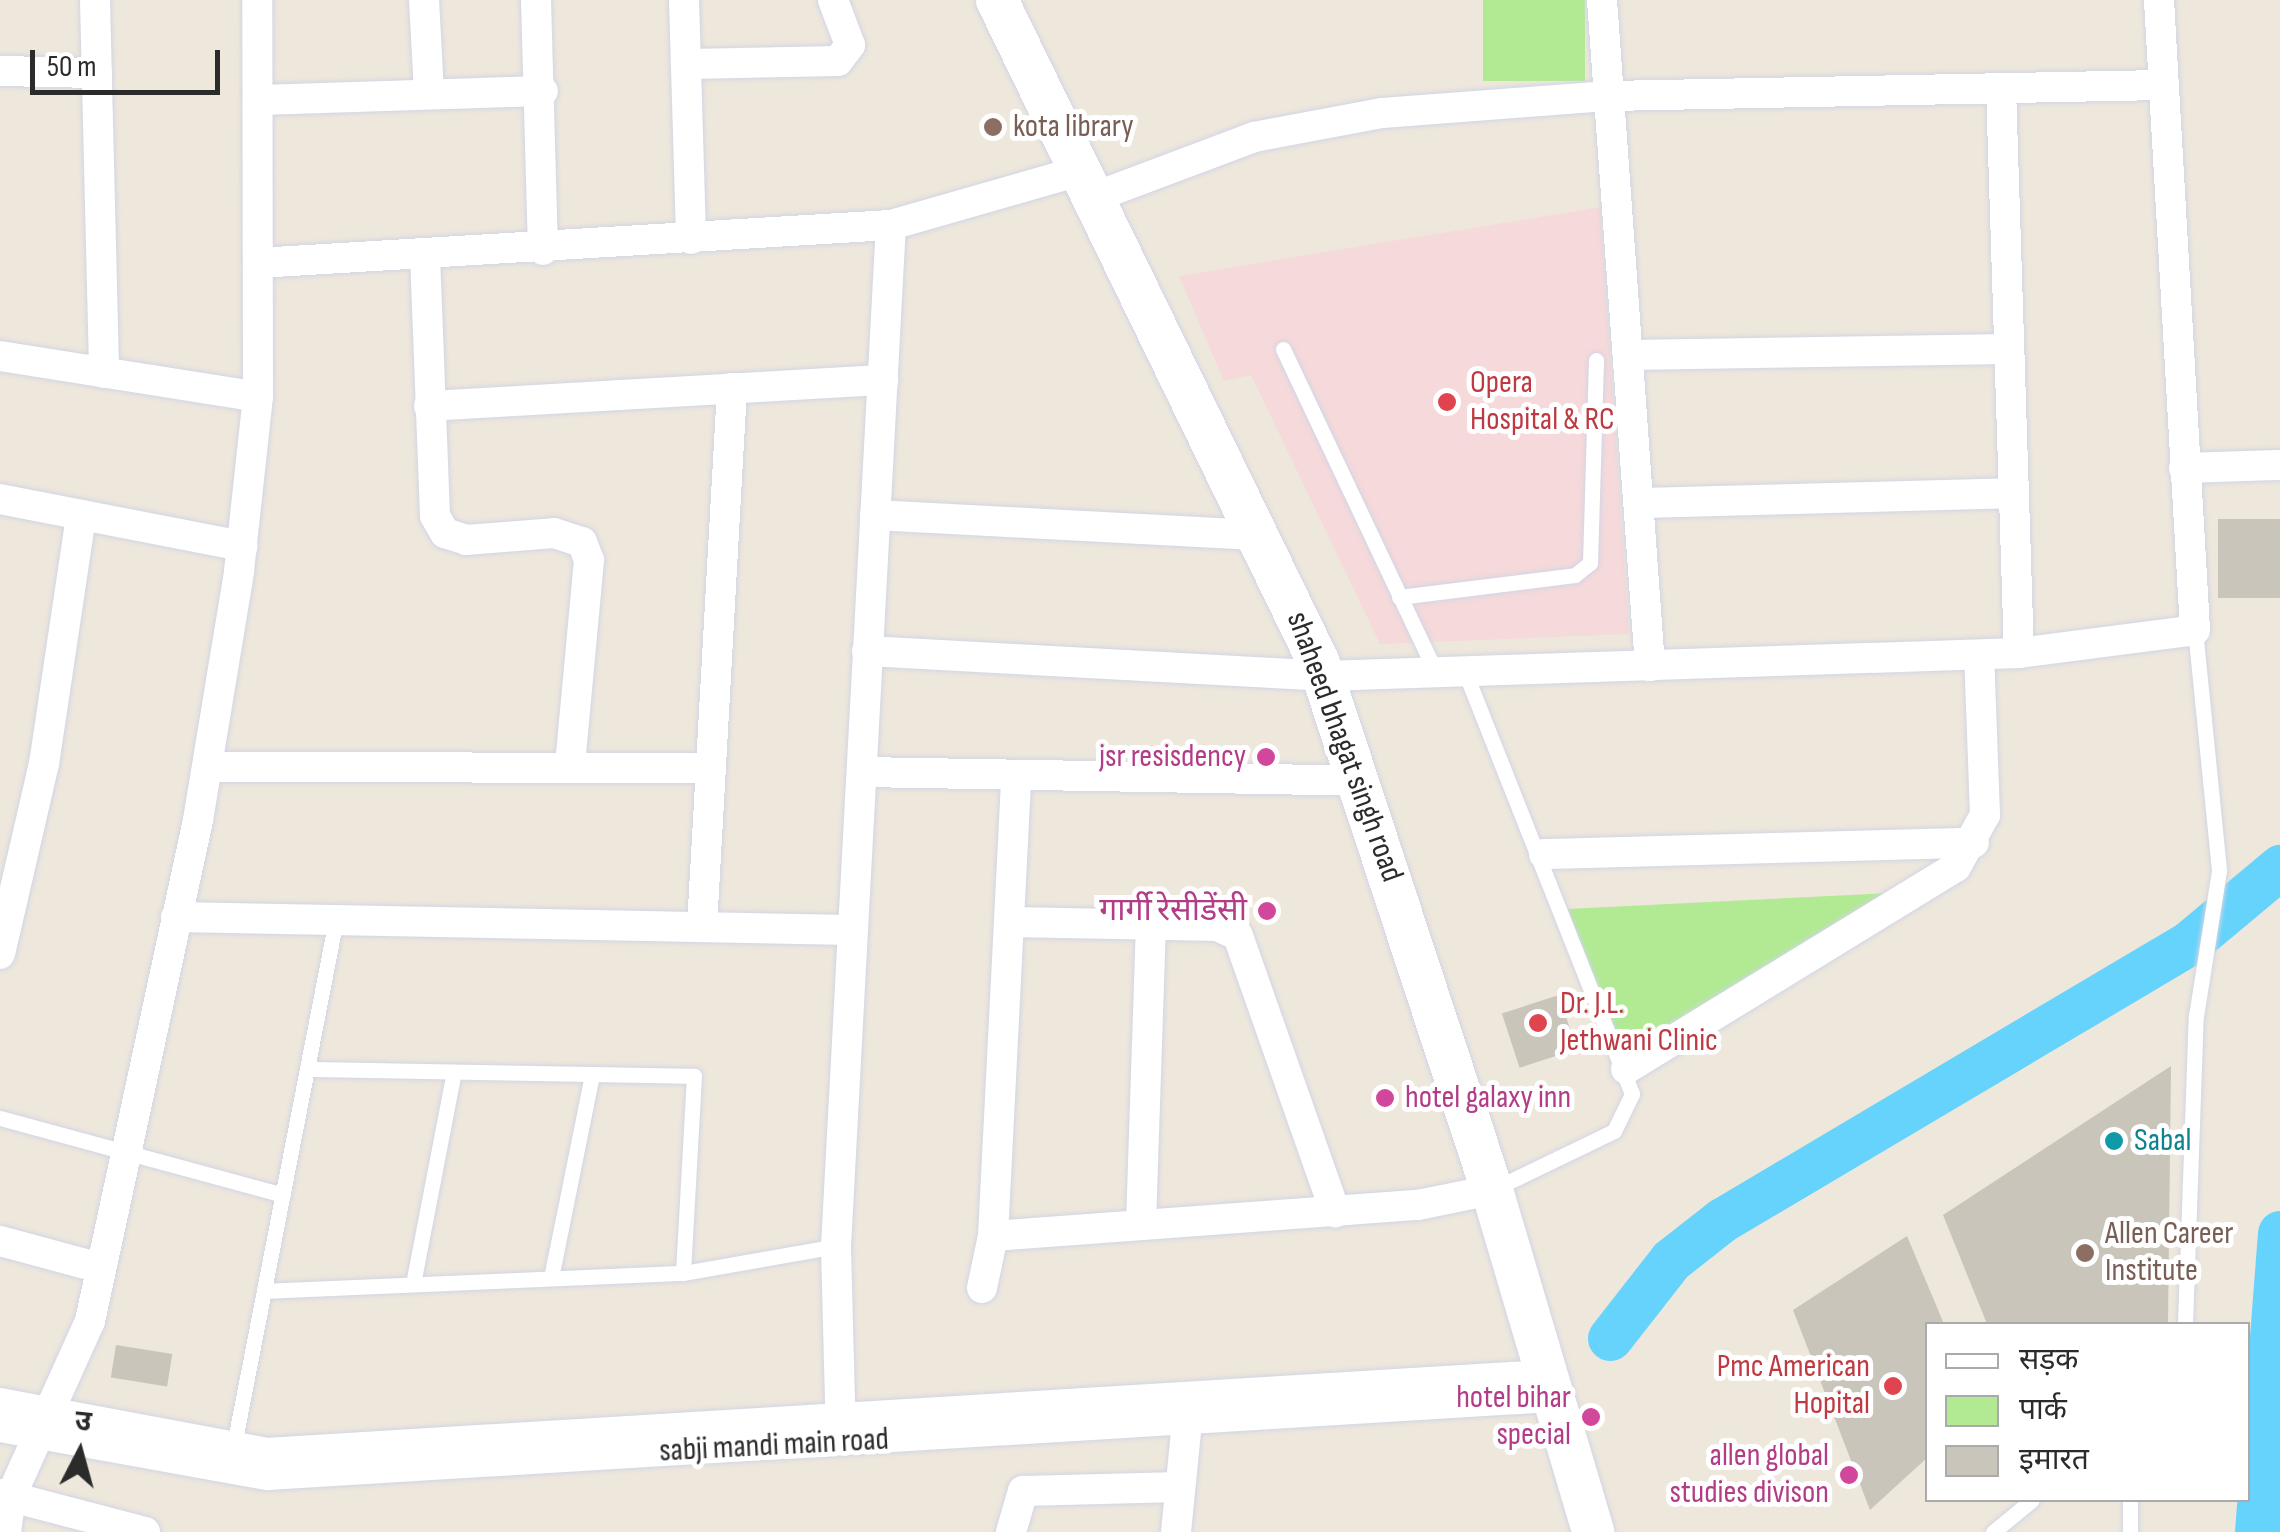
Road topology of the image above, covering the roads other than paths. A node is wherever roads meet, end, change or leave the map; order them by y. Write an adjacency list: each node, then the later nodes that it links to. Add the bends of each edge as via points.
1 (95, 0): 12 (street)
2 (257, 0): 18 (street)
3 (424, 0): 16 (street)
4 (536, 0): 15 (street)
5 (684, 0): 10 (street)
6 (833, 0): 10 (street, via 850,45 838,61)
7 (1602, 0): 17 (street)
8 (2160, 0): 13 (street)
9 (1006, 3): 19 (street, shaheed bhagat singh road)
10 (689, 64): 21 (street)
11 (0, 72): 12 (street)
12 (96, 73): 30 (street)
13 (2164, 85): 14 (street); 36 (street)
14 (2001, 88): 17 (street); 26 (street)
15 (543, 91): 16 (street); 22 (street)
16 (428, 94): 18 (street)
17 (1609, 96): 19 (street, via 1382,112 1254,137); 27 (street)
18 (260, 100): 24 (street)
19 (1086, 185): 20 (street); 42 (street, shaheed bhagat singh road)
20 (891, 225): 21 (street); 31 (street)
21 (691, 239): 22 (street)
22 (543, 250): 23 (street)
23 (425, 255): 24 (street); 34 (street)
24 (258, 263): 33 (street)
25 (1283, 349): 44 (lane)
26 (2009, 350): 27 (street); 37 (street)
27 (1628, 355): 39 (street)
28 (0, 356): 30 (street)
29 (1596, 360): 44 (lane, via 1590,563 1576,575)
30 (104, 373): 33 (street)
31 (883, 380): 32 (street); 41 (street)
32 (732, 388): 34 (street); 54 (street)
33 (258, 397): 43 (street)
34 (429, 406): 52 (street, via 435,516 445,532 466,540 554,533 582,542 590,560)
35 (2280, 465): 36 (street)
36 (2184, 468): 45 (street)
37 (2014, 493): 39 (street); 47 (street)
38 (0, 499): 40 (street)
39 (1639, 503): 49 (street)
40 (80, 514): 43 (street); 66 (street, via 44,764)
41 (875, 515): 42 (street); 46 (street)
42 (1259, 534): 51 (street, shaheed bhagat singh road)
43 (242, 546): 53 (street)
44 (1399, 597): 50 (lane)
45 (2195, 630): 47 (street); 86 (lane, via 2220,870 2196,1016)
46 (867, 651): 51 (street); 55 (street)
47 (2019, 653): 48 (street)
48 (1979, 654): 49 (street); 58 (street, via 1988,780)
49 (1650, 666): 50 (street)
50 (1450, 672): 51 (street); 59 (lane)
51 (1323, 676): 57 (street, shaheed bhagat singh road)
52 (570, 765): 53 (street); 54 (street)
53 (207, 767): 60 (street)
54 (711, 768): 64 (street)
55 (862, 772): 56 (street); 65 (street)
56 (1016, 777): 57 (street); 62 (street)
57 (1359, 781): 73 (street, shaheed bhagat singh road)
58 (1974, 843): 59 (street); 68 (street, via 1940,882)
59 (1544, 854): 68 (lane)
60 (176, 916): 61 (street); 72 (street)
61 (336, 920): 64 (street); 67 (lane)
62 (1010, 922): 63 (street); 77 (street)
63 (1151, 926): 75 (street, via 1218,926 1249,953); 76 (street)
64 (702, 927): 65 (street)
65 (850, 930): 79 (street)
66 (0, 954)
67 (307, 1069): 69 (lane); 74 (lane)
68 (1626, 1070): 73 (lane, via 1627,1116 1614,1132)
69 (454, 1072): 70 (lane); 83 (lane)
70 (592, 1074): 81 (lane, via 694,1076); 82 (lane)
71 (0, 1118): 72 (lane)
72 (126, 1148): 74 (lane); 80 (street)
73 (1492, 1190): 75 (street); 87 (street, shaheed bhagat singh road)
74 (283, 1195): 85 (lane)
75 (1335, 1212): 76 (street)
76 (1141, 1224): 77 (street)
77 (993, 1236): 84 (street)
78 (0, 1240): 80 (street)
79 (836, 1246): 81 (lane); 92 (street)
80 (100, 1268): 90 (street, via 78,1361)
81 (683, 1273): 82 (lane)
82 (551, 1278): 83 (lane)
83 (413, 1284): 85 (lane)
84 (982, 1288)
85 (264, 1291): 93 (lane)
86 (2185, 1322)
87 (1547, 1386): 89 (street, sabji mandi main road); 102 (street, shaheed bhagat singh road)
88 (0, 1403): 90 (street)
89 (1188, 1409): 92 (street, sabji mandi main road); 94 (street)
90 (44, 1424): 91 (street, sabji mandi main road); 93 (street, sabji mandi main road); 95 (street)
91 (0, 1428)
92 (842, 1431): 93 (street, sabji mandi main road, via 268,1475)
93 (231, 1458)
94 (1180, 1486): 100 (street, via 1023,1491); 101 (street)
95 (5, 1495): 98 (street); 99 (street)
96 (2030, 1502): 103 (lane)
97 (2130, 1502): 104 (lane)
98 (6, 1532)
99 (145, 1532)
100 (1011, 1532)
101 (1176, 1532)
102 (1593, 1532)
103 (1993, 1532)
104 (2130, 1532)

